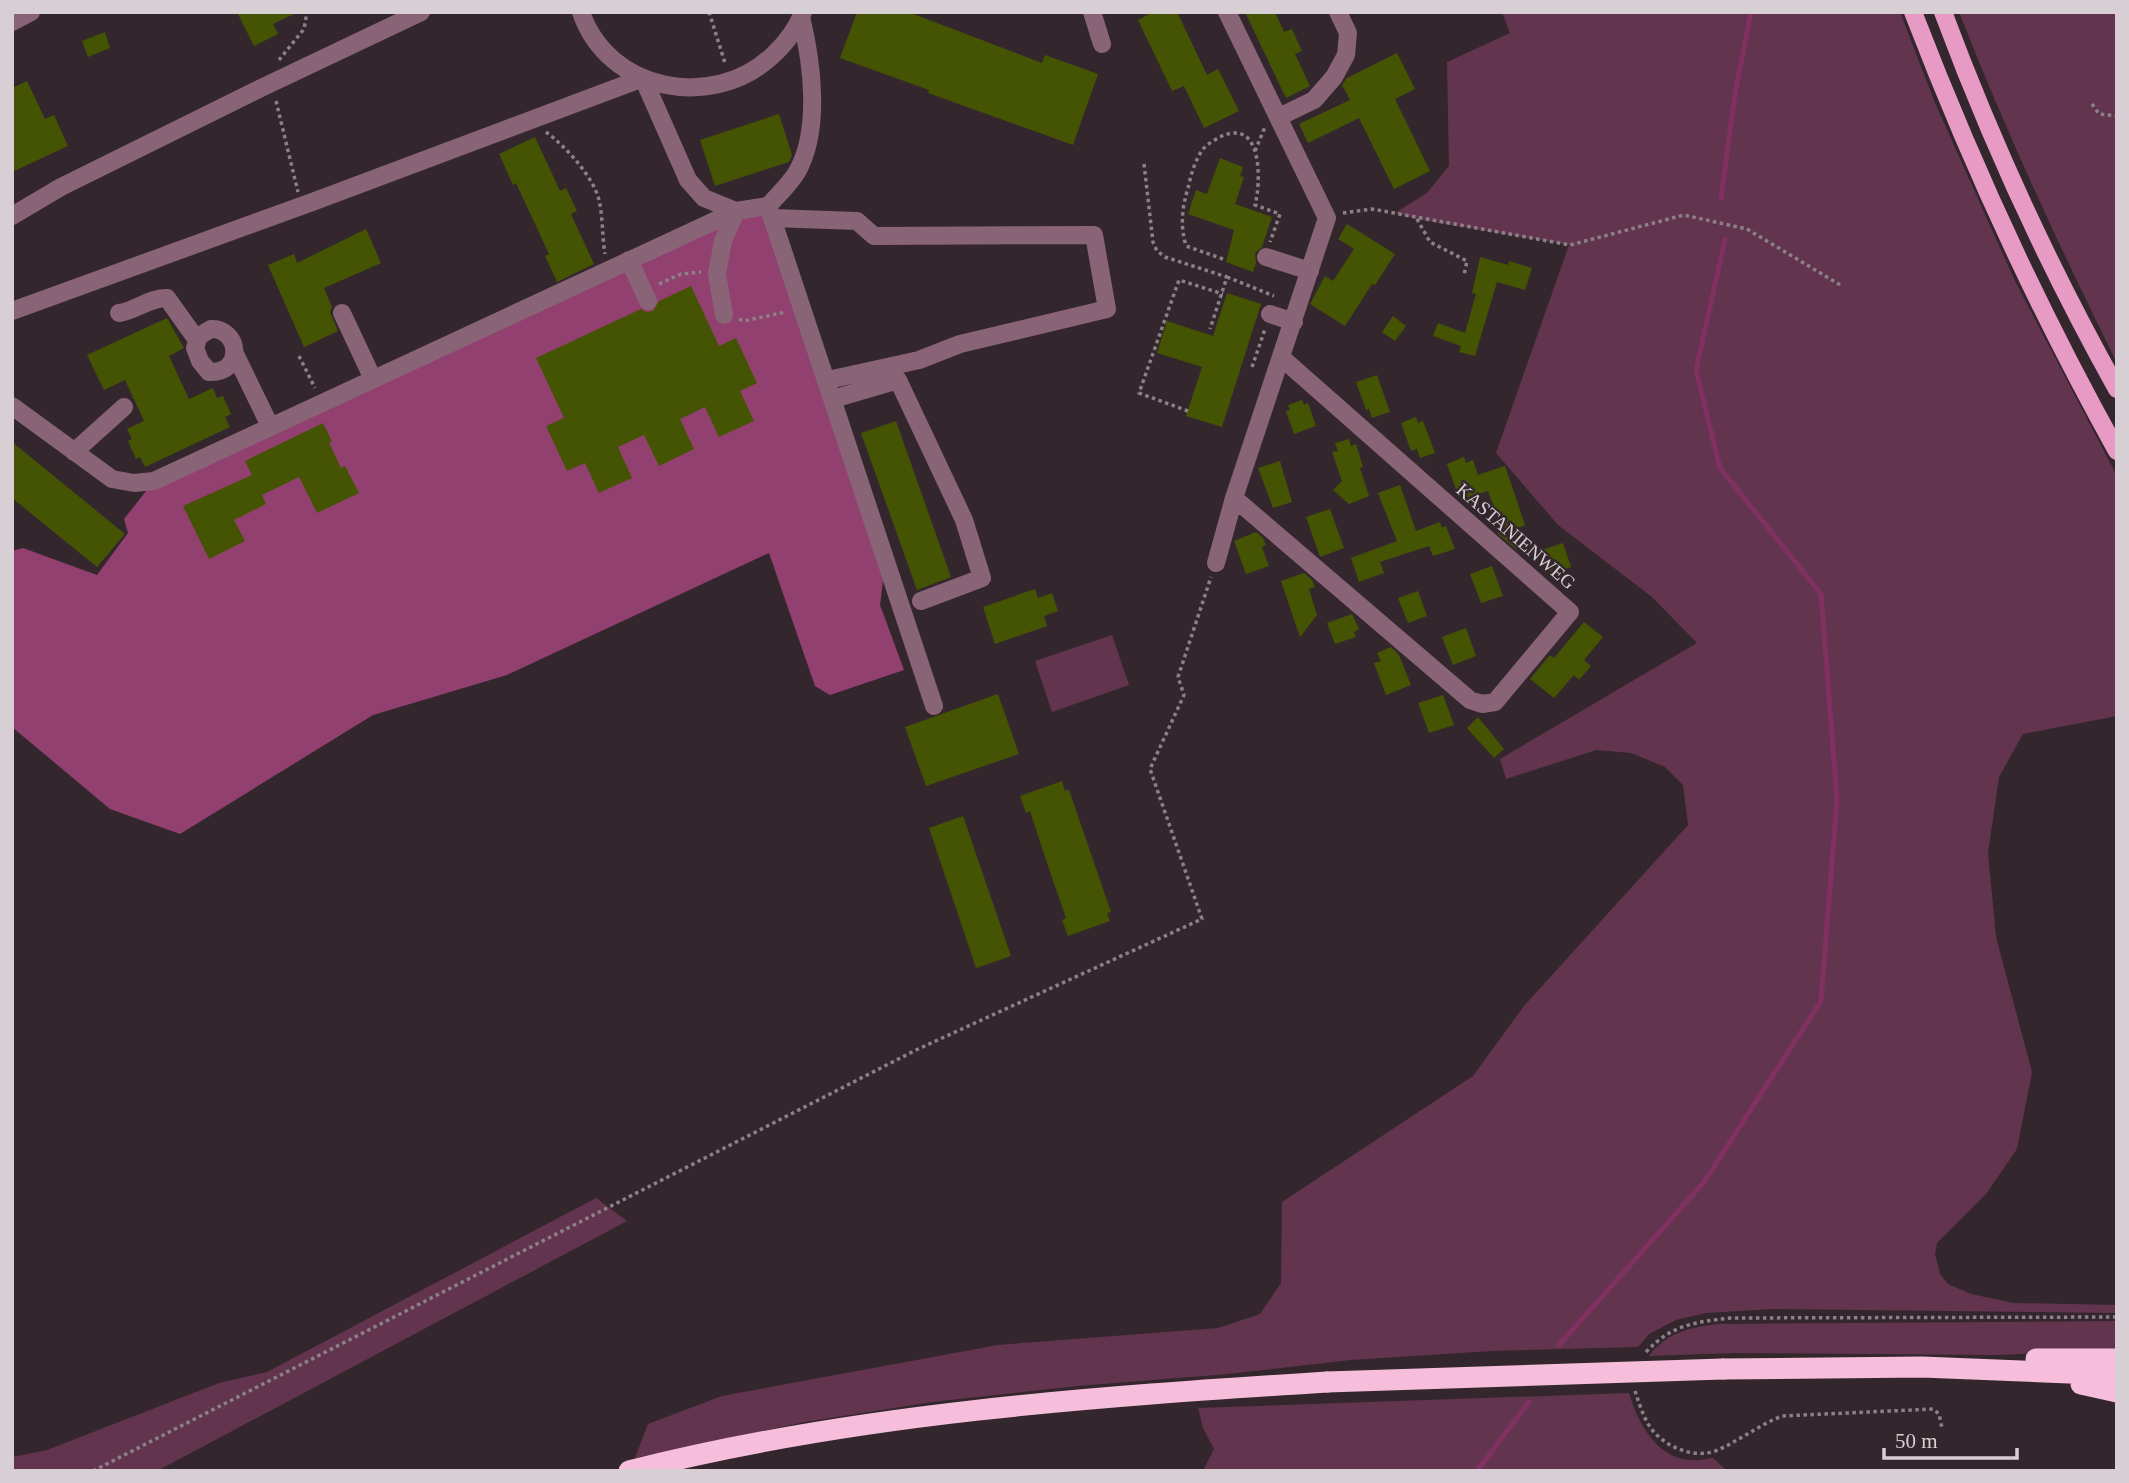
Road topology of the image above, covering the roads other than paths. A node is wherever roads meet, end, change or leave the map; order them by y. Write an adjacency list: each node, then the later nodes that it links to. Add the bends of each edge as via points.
1 (31, 12): 10 (street)
2 (421, 12): 16 (street, via 61,187)
3 (581, 12): 12 (street, via 598,44)
4 (1092, 12): 11 (street)
5 (1227, 12): 13 (street)
6 (1338, 12): 13 (street, via 1348,33 1346,55 1334,77 1314,100)
7 (1913, 12): 37 (main road, via 1990,200)
8 (1942, 12): 32 (main road, via 2043,244)
9 (802, 15): 12 (street, via 784,45 768,60 730,82 701,88 671,87); 15 (street, via 811,58 811,128 797,171)
10 (12, 22)
11 (1102, 44)
12 (643, 78): 14 (street, via 688,180 704,198); 21 (street)
13 (1279, 117): 19 (street, via 1327,218)
14 (736, 211): 15 (street); 18 (street); 25 (street, via 717,274)
15 (770, 212): 31 (street); 31 (street, via 857,220 874,236 1094,235 1107,309)
16 (12, 216)
17 (1266, 257): 19 (street)
18 (629, 260): 20 (street); 30 (street)
19 (1310, 271): 26 (street)
20 (645, 296)
21 (12, 311)
22 (119, 313): 27 (street, via 167,298)
23 (342, 313): 30 (street)
24 (1270, 314): 26 (street)
25 (724, 315)
26 (1294, 322): 29 (street)
27 (197, 340): 28 (street, via 205,332 219,329 228,335); 28 (street, via 197,355 209,372 228,368)
28 (235, 354): 36 (street)
29 (1282, 358): 39 (street); 39 (street, KASTANIENWEG, via 1570,612 1495,702 1482,704 1470,699)
30 (373, 379): 36 (street)
31 (828, 380): 33 (street)
32 (2117, 389)
33 (834, 399): 41 (street, via 898,380 964,520 982,578); 42 (street)
34 (12, 406): 38 (street)
35 (124, 407): 38 (street)
36 (270, 426): 38 (street, via 154,481 112,479)
37 (2117, 451)
38 (74, 452)
39 (1234, 498): 40 (street)
40 (1216, 563)
41 (921, 601)
42 (934, 706)
43 (2117, 1359): 44 (highway)
44 (1922, 1367): 45 (highway); 48 (highway, bridge, via 1327,1382 1074,1400 798,1437)
45 (2038, 1373): 46 (highway); 47 (highway)
46 (2117, 1375)
47 (2117, 1392)
48 (629, 1471)

